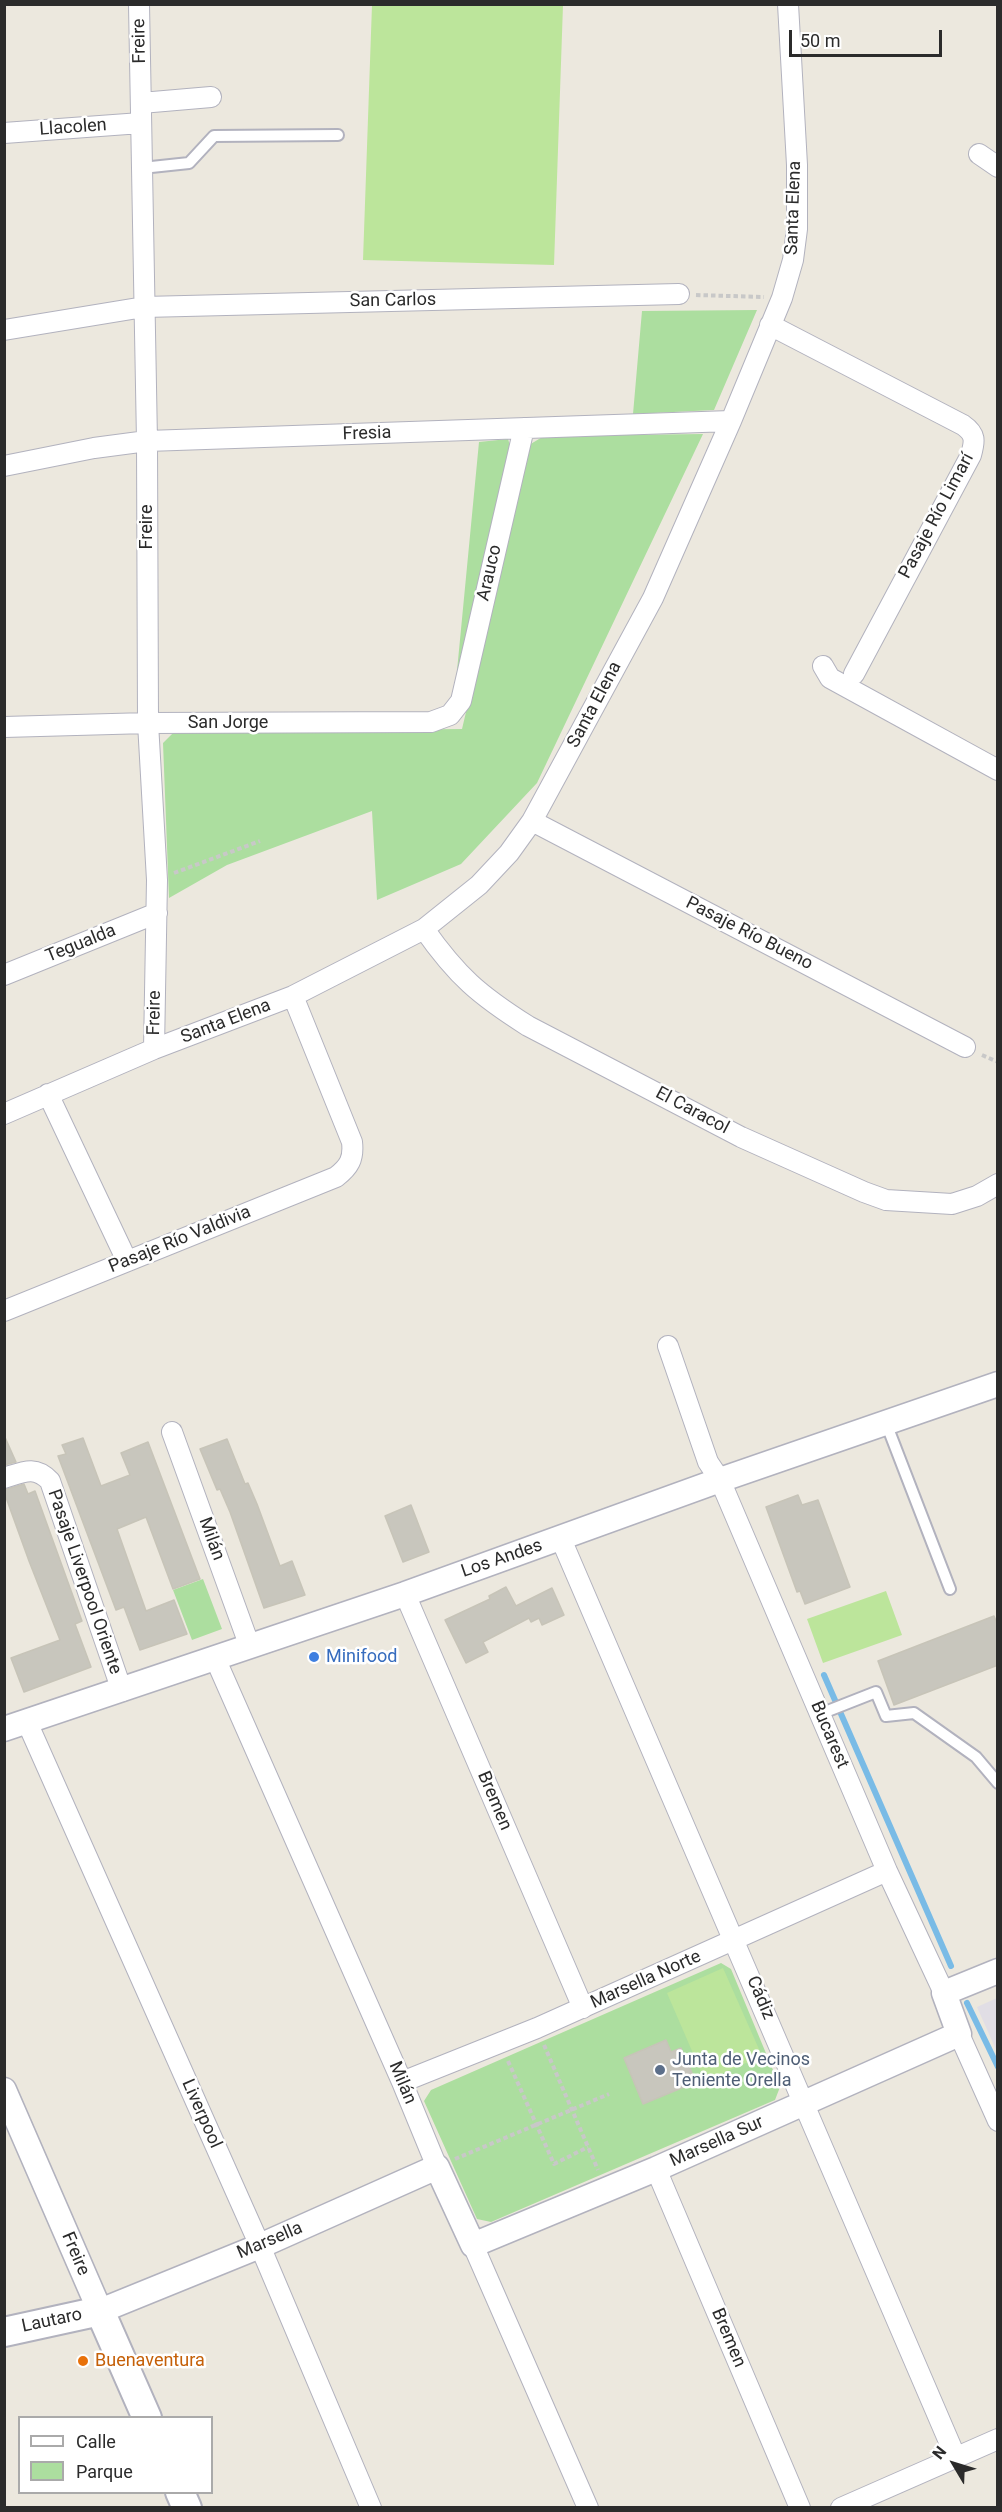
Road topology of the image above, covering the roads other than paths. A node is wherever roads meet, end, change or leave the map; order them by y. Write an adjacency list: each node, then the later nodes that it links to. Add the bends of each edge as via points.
1 (139, 4): 4 (street, Freire)
2 (788, 4): 13 (street, Santa Elena, via 797,229 793,260)
3 (211, 97): 4 (street)
4 (141, 103): 5 (street, Freire)
5 (141, 123): 6 (street, Llacolen); 10 (street, Freire)
6 (4, 133)
7 (338, 135): 10 (lane, via 214,135 189,163)
8 (979, 154): 9 (street)
9 (998, 166)
10 (142, 168): 12 (street, Freire)
11 (678, 294): 12 (street, San Carlos)
12 (144, 307): 14 (street, San Carlos); 17 (street, Freire)
13 (770, 325): 15 (street, Santa Elena); 20 (street, Pasaje Río Limarí, via 963,425 974,437 970,455)
14 (4, 330)
15 (731, 421): 16 (street, Fresia); 25 (street, Santa Elena, via 653,598)
16 (524, 428): 17 (street, Fresia); 21 (street, Arauco, via 460,700)
17 (147, 441): 18 (street, Fresia); 22 (street, Freire)
18 (4, 466)
19 (824, 666): 24 (street, via 830,678)
20 (854, 674)
21 (450, 714): 22 (street, San Jorge, via 431,722)
22 (148, 723): 23 (street, San Jorge); 26 (street, Freire)
23 (4, 727)
24 (998, 770)
25 (532, 821): 27 (street, Santa Elena, via 479,885); 30 (street, Pasaje Río Bueno)
26 (157, 913): 28 (street, Tegualda); 31 (street, Freire)
27 (424, 928): 29 (street, Santa Elena); 34 (street, El Caracol, via 470,986 528,1026 741,1137 811,1169 886,1200 918,1203 952,1204)
28 (4, 975)
29 (293, 996): 31 (street, Santa Elena); 35 (street, Pasaje Río Valdivia, via 352,1142 351,1162 336,1177)
30 (966, 1047)
31 (154, 1049): 32 (street, Santa Elena)
32 (48, 1094): 33 (street, Santa Elena); 35 (street)
33 (4, 1114)
34 (998, 1184)
35 (127, 1261): 36 (street, Pasaje Río Valdivia)
36 (4, 1311)
37 (668, 1346): 42 (street, Bucarest, via 708,1462)
38 (998, 1384): 39 (street, Los Andes)
39 (886, 1423): 42 (street, Los Andes); 44 (lane)
40 (172, 1432): 46 (street, Milán)
41 (4, 1478): 48 (street, Pasaje Liverpool Oriente, via 28,1470 44,1475 54,1490)
42 (720, 1480): 43 (street, Los Andes); 49 (street, Bucarest)
43 (561, 1539): 45 (street, Los Andes); 53 (street, Cádiz)
44 (950, 1589)
45 (405, 1594): 46 (street, Los Andes); 56 (street, Bremen)
46 (250, 1647): 47 (street, Los Andes)
47 (215, 1658): 48 (street, Los Andes); 58 (street, Milán)
48 (122, 1691): 50 (street, Los Andes)
49 (820, 1714): 51 (lane, via 876,1692 886,1716 914,1713 976,1757); 52 (street, Bucarest)
50 (11, 1725): 65 (street, Liverpool)
51 (998, 1783)
52 (887, 1871): 53 (street, Marsella Norte); 55 (street, Bucarest)
53 (736, 1941): 56 (street, Marsella Norte); 60 (street, Cádiz)
54 (998, 1971): 55 (street)
55 (944, 1993): 57 (street, Bucarest)
56 (583, 2008): 58 (street, Marsella Norte)
57 (959, 2034): 60 (street, Marsella Sur); 61 (street, Bucarest)
58 (402, 2082): 62 (street, Milán)
59 (4, 2090): 66 (street, Freire)
60 (804, 2103): 63 (street, Marsella Sur); 70 (street, Cádiz)
61 (998, 2121)
62 (437, 2167): 64 (street, Milán); 65 (street, Marsella)
63 (656, 2169): 64 (street, Marsella Sur); 75 (street, Bremen)
64 (473, 2245): 74 (street, Milán)
65 (260, 2246): 66 (street, Marsella); 73 (street, Liverpool)
66 (100, 2311): 67 (main road, Lautaro); 68 (main road, Freire)
67 (4, 2332)
68 (146, 2416)
69 (998, 2439): 70 (street)
70 (956, 2458): 76 (street)
71 (180, 2494): 72 (main road)
72 (187, 2508)
73 (371, 2508)
74 (588, 2508)
75 (800, 2508)
76 (841, 2508)

